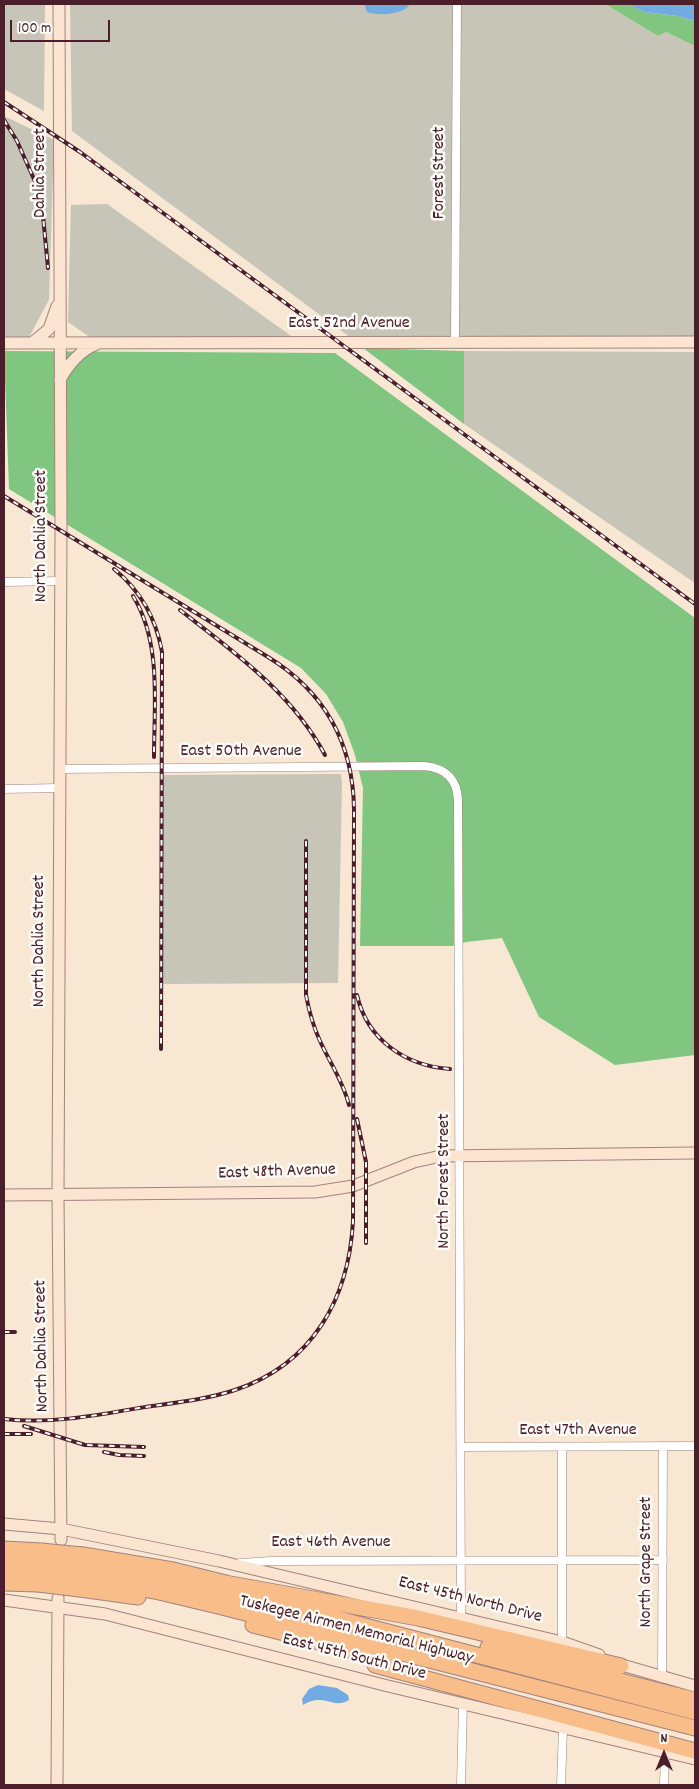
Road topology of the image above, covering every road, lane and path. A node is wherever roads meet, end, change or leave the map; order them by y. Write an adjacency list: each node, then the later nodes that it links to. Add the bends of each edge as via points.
1 (59, 4): 3 (street, Dahlia Street)
2 (457, 4): 5 (street, Forest Street)
3 (60, 290): 4 (street, Dahlia Street); 8 (street, via 49,329)
4 (60, 342): 8 (street, East 52nd Avenue); 9 (street, East 52nd Avenue); 10 (street, North Dahlia Street)
5 (455, 342): 6 (street, East 52nd Avenue); 9 (street, East 52nd Avenue)
6 (695, 342)
7 (4, 343): 8 (street, East 52nd Avenue)
8 (32, 343)
9 (106, 343): 10 (street, via 86,349)
10 (60, 380): 11 (street, North Dahlia Street)
11 (60, 581): 12 (street); 14 (street, North Dahlia Street)
12 (4, 582)
13 (424, 766): 14 (street, East 50th Avenue); 18 (street, North Forest Street, via 447,773 458,796)
14 (59, 769): 15 (street, North Dahlia Street)
15 (59, 788): 16 (street); 20 (street, North Dahlia Street)
16 (4, 789)
17 (695, 1153): 18 (street, East 48th Avenue)
18 (460, 1155): 20 (street, East 48th Avenue, via 423,1159 366,1182 326,1191); 23 (street, North Forest Street)
19 (4, 1195): 20 (street, East 48th Avenue)
20 (58, 1195): 26 (street, North Dahlia Street)
21 (663, 1446): 22 (street, East 47th Avenue); 24 (street, East 47th Avenue); 30 (street, North Grape Street)
22 (695, 1446)
23 (461, 1447): 24 (street, East 47th Avenue); 31 (street, North Forest Street)
24 (562, 1447): 29 (street)
25 (4, 1524): 26 (street, East 46th Avenue)
26 (61, 1535): 32 (street, East 46th Avenue)
27 (4, 1549): 33 (highway, Tuskegee Airmen Memorial Highway)
28 (4, 1560): 33 (highway)
29 (562, 1560): 30 (street, East 46th Avenue); 31 (street, East 46th Avenue); 42 (street)
30 (663, 1560): 45 (street, North Grape Street)
31 (461, 1561): 32 (street, East 46th Avenue); 40 (street, North Forest Street)
32 (232, 1564): 40 (street, East 45th North Drive)
33 (40, 1568): 34 (highway); 35 (highway, Tuskegee Airmen Memorial Highway, bridge); 35 (highway, Tuskegee Airmen Memorial Highway, bridge); 36 (highway, Tuskegee Airmen Memorial Highway)
34 (4, 1571)
35 (82, 1572): 37 (highway, Tuskegee Airmen Memorial Highway, via 173,1570); 41 (highway, Tuskegee Airmen Memorial Highway, via 181,1605); 43 (highway, via 135,1574 327,1616); 50 (highway)
36 (4, 1583)
37 (225, 1583): 44 (highway, via 418,1618); 47 (highway, Tuskegee Airmen Memorial Highway)
38 (4, 1600): 39 (street, East 45th South Drive)
39 (58, 1603): 48 (street, East 45th South Drive); 56 (street)
40 (460, 1617): 42 (street, East 45th North Drive)
41 (306, 1639): 52 (highway, Tuskegee Airmen Memorial Highway); 53 (highway, via 340,1656)
42 (562, 1642): 44 (street, East 45th North Drive)
43 (470, 1653): 47 (highway); 49 (highway)
44 (621, 1666): 45 (street, East 45th North Drive)
45 (662, 1678): 46 (street, East 45th North Drive)
46 (695, 1686)
47 (695, 1700)
48 (463, 1703): 51 (street, East 45th South Drive); 57 (street)
49 (695, 1712)
50 (695, 1728)
51 (563, 1729): 54 (street, East 45th South Drive); 58 (street)
52 (695, 1735)
53 (695, 1751)
54 (665, 1752): 55 (street, East 45th South Drive); 59 (street)
55 (695, 1759)
56 (57, 1785)
57 (461, 1785)
58 (561, 1785)
59 (664, 1785)

